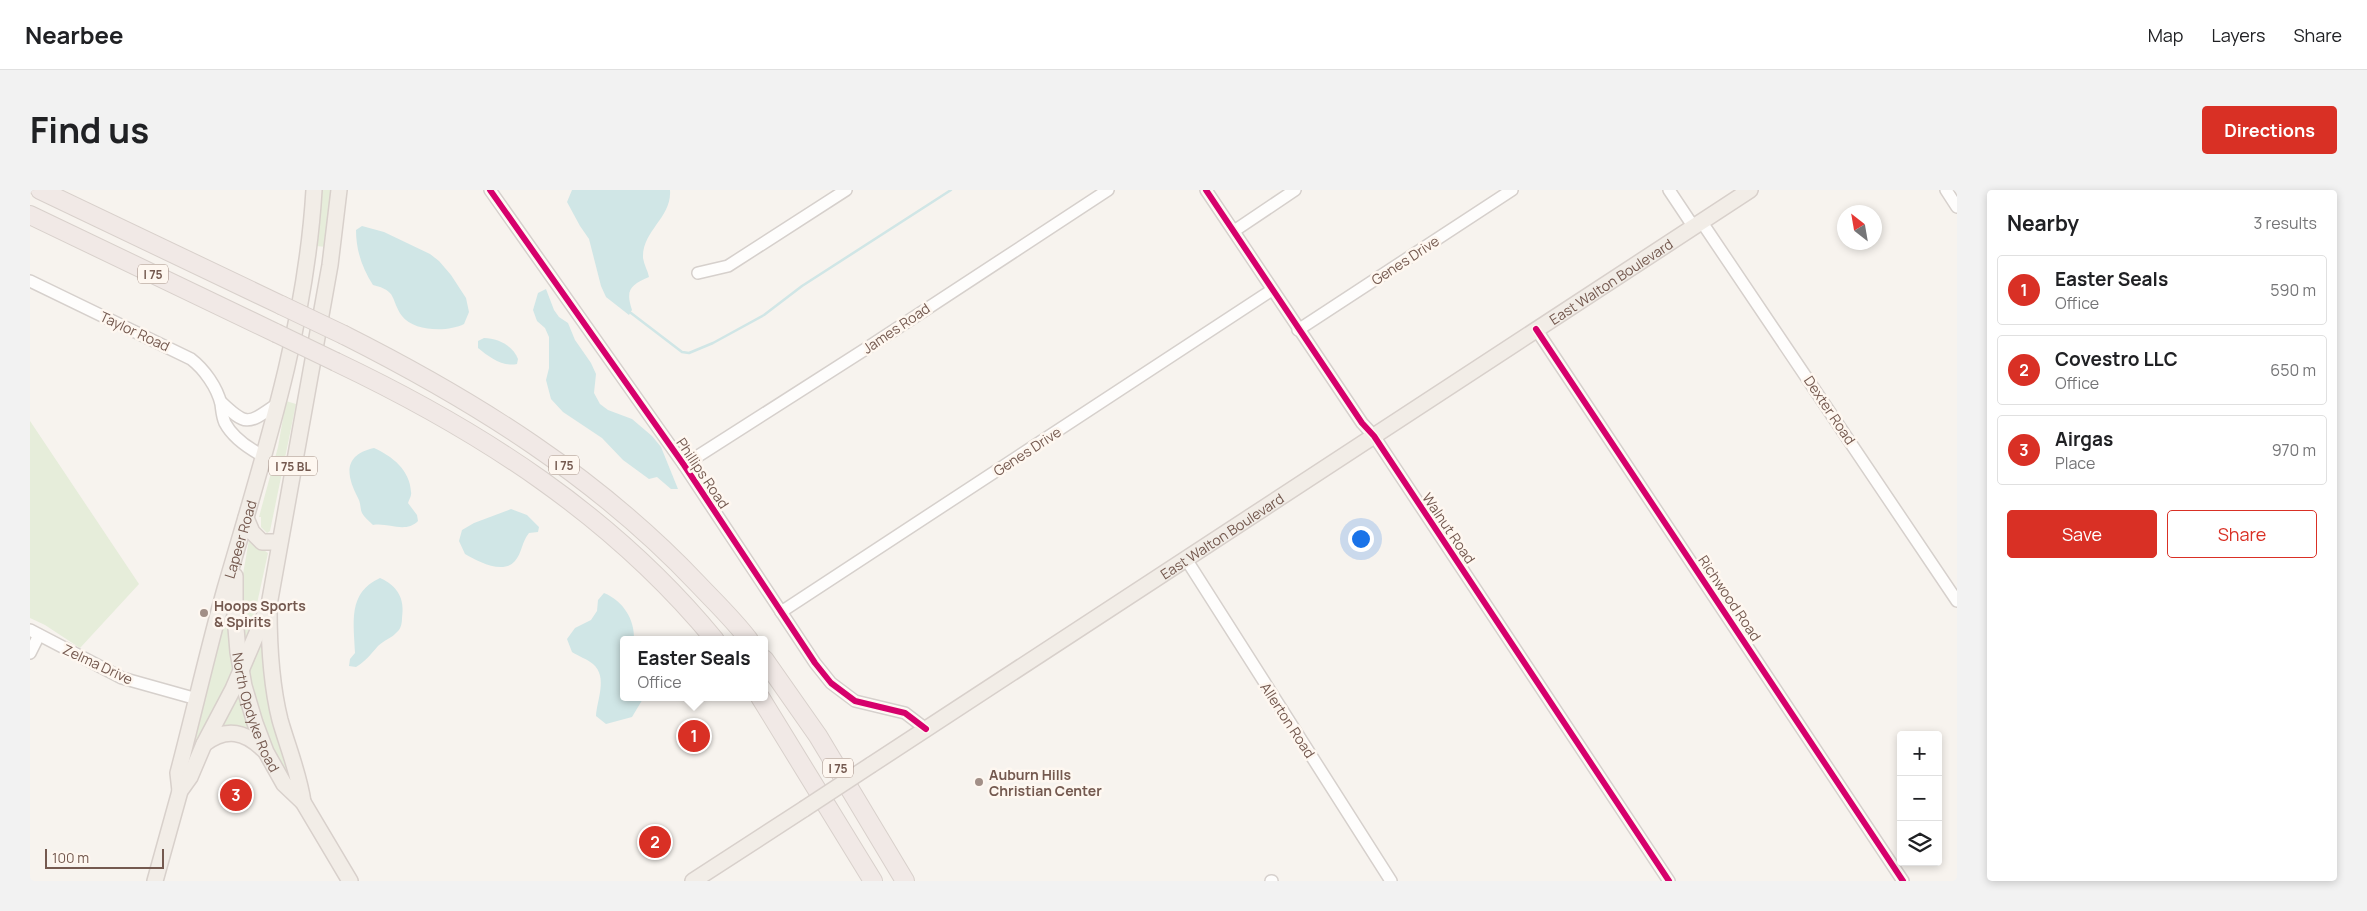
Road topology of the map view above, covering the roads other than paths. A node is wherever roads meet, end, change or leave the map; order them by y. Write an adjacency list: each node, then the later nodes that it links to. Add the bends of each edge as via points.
1 (40, 190): 36 (highway, I 75, bridge, via 399,362 514,430 606,497 686,571)
2 (314, 190): 23 (main road, Lapeer Road / I 75 BL, via 307,270)
3 (339, 190): 28 (main road, Lapeer Road / I 75 BL, via 330,264)
4 (490, 190): 26 (street, Phillips Road)
5 (1108, 190): 26 (street, James Road)
6 (1206, 190): 16 (street, Walnut Road)
7 (1295, 190): 16 (street)
8 (1512, 190): 21 (street, Genes Drive)
9 (1669, 190): 15 (street, Dexter Road)
10 (1750, 190): 15 (main road, East Walton Boulevard)
11 (1946, 190): 13 (street)
12 (842, 191): 17 (street, via 728,266)
13 (1957, 207)
14 (30, 215): 35 (highway, I 75, bridge, via 424,406 514,459 586,513 640,560)
15 (1697, 224): 20 (main road, East Walton Boulevard); 31 (street, Dexter Road)
16 (1234, 231): 19 (street, Walnut Road)
17 (698, 273)
18 (30, 281): 22 (street, Taylor Road, via 187,356 206,374)
19 (1272, 290): 21 (street, Walnut Road); 33 (street, Genes Drive)
20 (1536, 329): 24 (main road, East Walton Boulevard); 54 (street, Richwood Road)
21 (1298, 330): 24 (street, Walnut Road)
22 (221, 402): 23 (street, Taylor Road, via 237,417 248,420); 25 (street, Taylor Road, via 222,415 229,428 244,445)
23 (277, 404): 25 (main road, Lapeer Road / I 75 BL)
24 (1374, 436): 30 (main road, East Walton Boulevard); 53 (street, Walnut Road)
25 (263, 456): 27 (main road, Lapeer Road / I 75 BL)
26 (684, 465): 33 (street, Phillips Road)
27 (246, 518): 28 (main road, via 252,532 262,542); 29 (main road, Lapeer Road / I 75 BL)
28 (280, 542): 32 (main road, Lapeer Road / I 75 BL)
29 (238, 549): 39 (main road, North Opdyke Road, via 235,616); 40 (main road, Lapeer Road / I 75 BL)
30 (1186, 559): 42 (main road, East Walton Boulevard); 52 (street, Allerton Road)
31 (1957, 601)
32 (269, 605): 39 (main road, Lapeer Road / I 75 BL); 46 (main road, North Opdyke Road, via 270,657 276,704 299,776)
33 (781, 612): 42 (street, Phillips Road, via 831,683 855,701 905,713)
34 (34, 633): 37 (street); 40 (street, Zelma Drive, via 117,676)
35 (712, 636)
36 (745, 636)
37 (30, 653)
38 (768, 665): 51 (highway, I 75, via 818,736)
39 (241, 671): 43 (main road, Lapeer Road / I 75 BL); 44 (main road, North Opdyke Road, via 247,700)
40 (197, 699): 45 (main road, Lapeer Road / I 75 BL, via 178,773)
41 (762, 701): 50 (highway, I 75)
42 (926, 729): 49 (main road, East Walton Boulevard, bridge)
43 (204, 744): 44 (main road, via 219,735 235,732 250,737); 45 (main road, Lapeer Road / I 75 BL, via 190,777)
44 (266, 752): 46 (main road, North Opdyke Road, via 284,784)
45 (180, 791): 47 (main road, Lapeer Road / I 75 BL)
46 (303, 802): 48 (main road, North Opdyke Road)
47 (155, 881)
48 (350, 881)
49 (693, 881)
50 (873, 881)
51 (906, 881)
52 (1391, 881)
53 (1669, 881)
54 (1903, 881)

